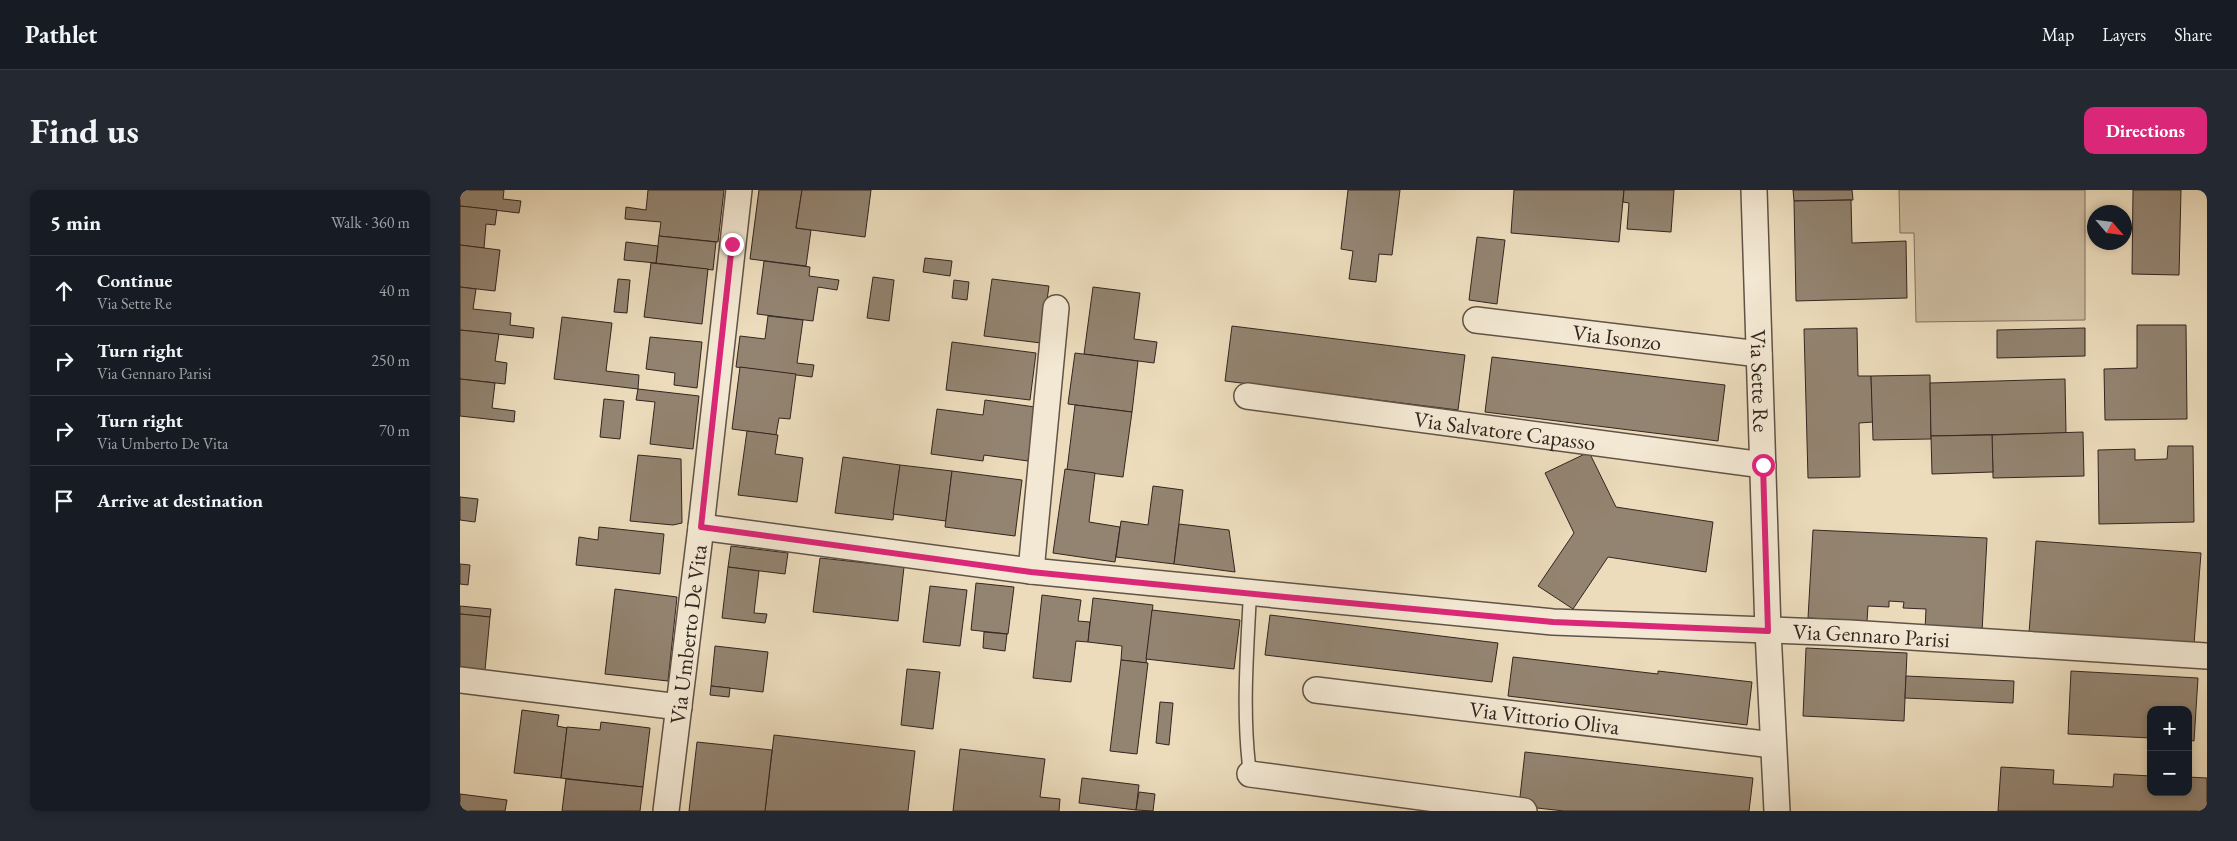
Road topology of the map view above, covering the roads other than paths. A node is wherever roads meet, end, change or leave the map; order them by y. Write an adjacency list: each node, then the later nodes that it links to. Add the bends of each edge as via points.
1 (739, 190): 8 (street, Via Umberto De Vita)
2 (1754, 190): 5 (street, Via Sette Re)
3 (1056, 308): 9 (street)
4 (1476, 320): 5 (street, Via Isonzo)
5 (1759, 354): 7 (street, Via Sette Re)
6 (1247, 396): 7 (street, Via Salvatore Capasso)
7 (1763, 465): 11 (street, Via Sette Re)
8 (701, 527): 9 (street, Via Gennaro Parisi); 15 (street, Via Umberto De Vita)
9 (1031, 572): 10 (street, Via Gennaro Parisi)
10 (1250, 593): 11 (street, Via Gennaro Parisi, via 1553,622); 17 (lane, via 1246,679 1246,747)
11 (1768, 631): 12 (street, Via Gennaro Parisi); 16 (street, Via Sette Re)
12 (2207, 656)
13 (460, 680): 15 (street)
14 (1316, 690): 16 (street, Via Vittorio Oliva)
15 (679, 707): 18 (street, Via Umberto De Vita)
16 (1773, 745): 20 (street, Via Sette Re)
17 (1250, 774): 19 (street)
18 (666, 811)
19 (1524, 811)
20 (1777, 811)

